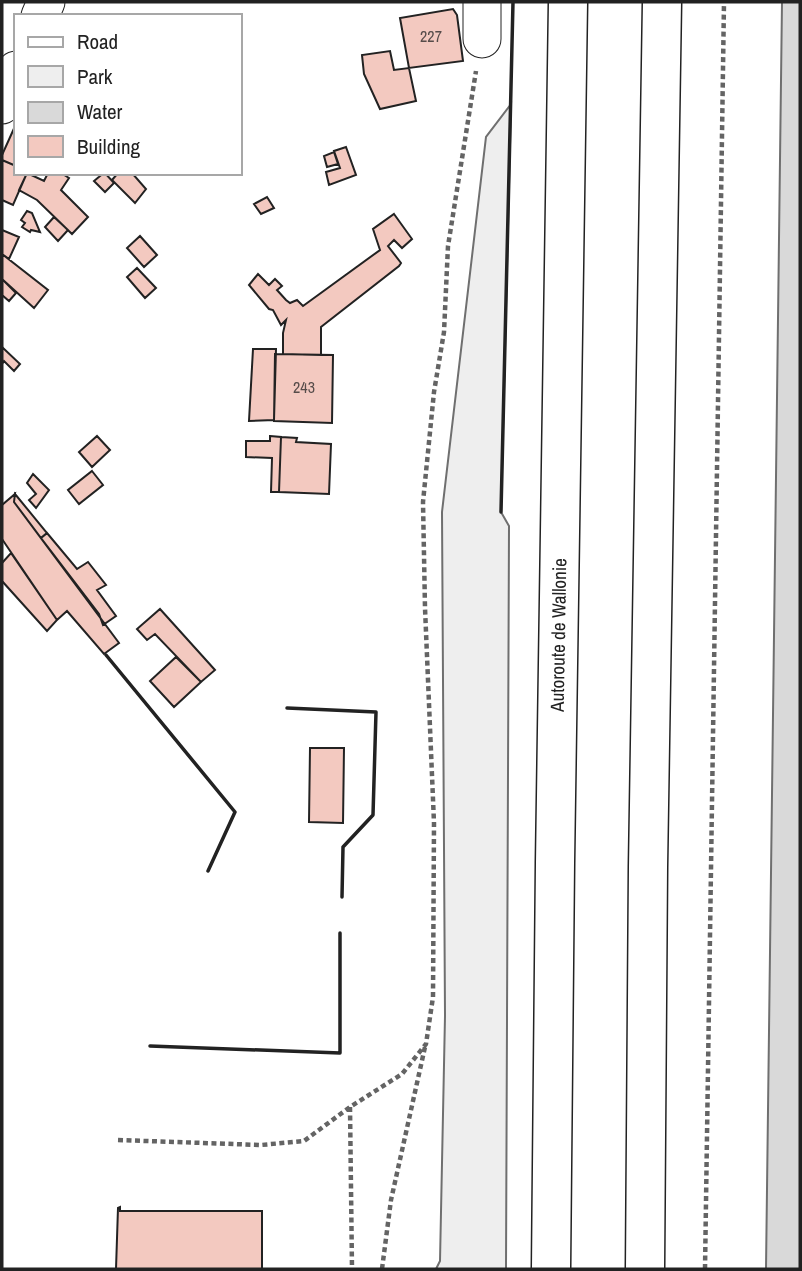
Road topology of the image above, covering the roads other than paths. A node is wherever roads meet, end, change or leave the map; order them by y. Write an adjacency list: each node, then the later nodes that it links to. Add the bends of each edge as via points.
1 (482, 2): 4 (street)
2 (568, 2): 7 (highway, Autoroute de Wallonie)
3 (662, 2): 8 (highway)
4 (482, 39)
5 (14, 75): 6 (street)
6 (2, 105)
7 (551, 1269)
8 (645, 1269)

